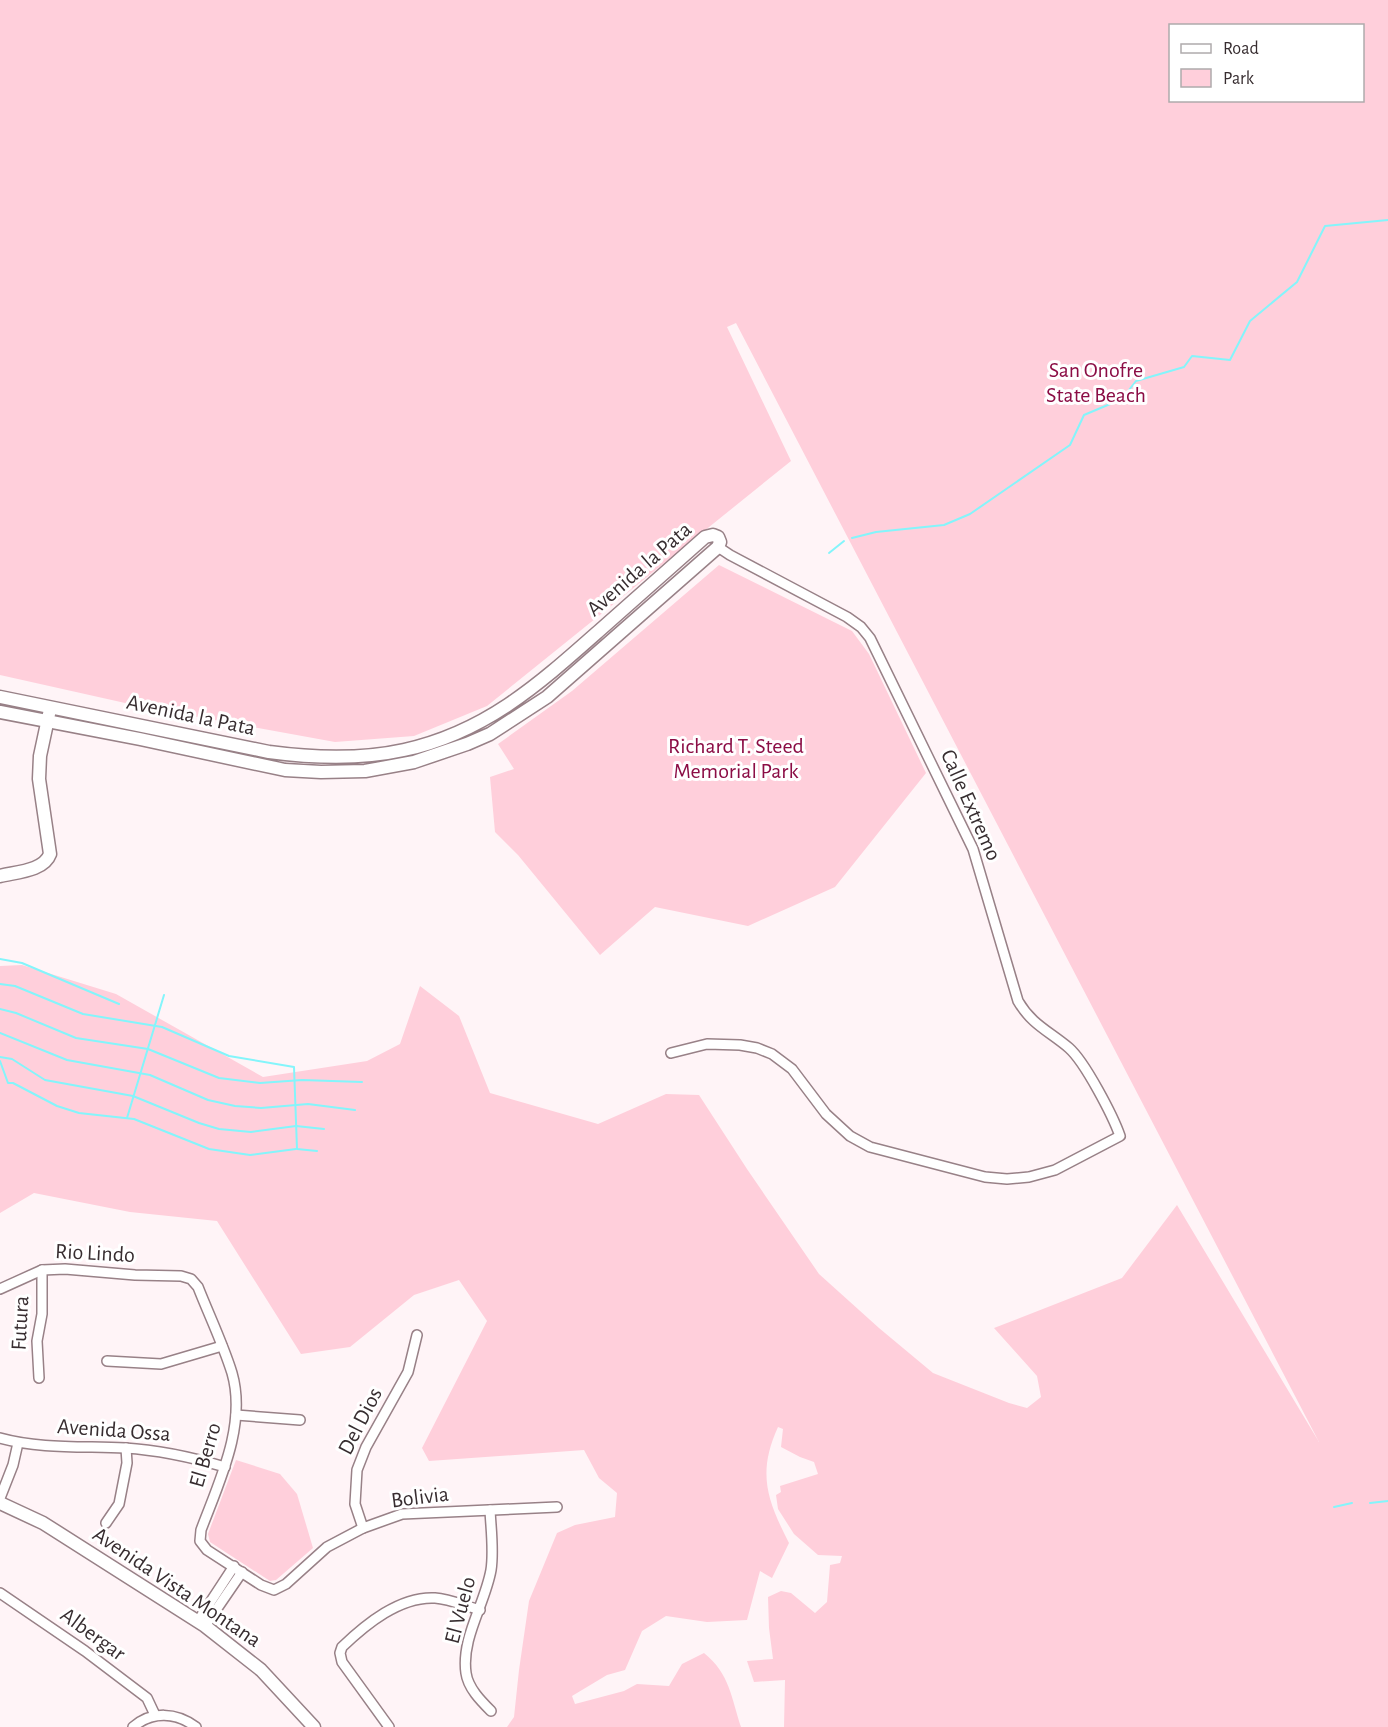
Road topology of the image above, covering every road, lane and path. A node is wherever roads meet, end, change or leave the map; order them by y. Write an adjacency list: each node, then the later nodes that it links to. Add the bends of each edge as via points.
1 (718, 547): 3 (main road, Avenida la Pata, via 718,537 705,537 537,686 503,710 456,733 405,750 347,758 310,757); 5 (main road, Avenida la Pata, via 547,697 490,734 414,762 365,771 285,770); 7 (street, Calle Extremo, via 848,616 870,638 973,849 1018,1001 1037,1025 1080,1059 1120,1136 1055,1170 1029,1178 985,1177 870,1147 850,1136 826,1114 792,1069 757,1048 707,1044)
2 (0, 697): 3 (main road, Avenida la Pata)
3 (51, 707): 5 (main road)
4 (0, 712): 5 (main road, Avenida la Pata)
5 (47, 722): 6 (main road, via 39,779 50,854 39,866)
6 (0, 876)
7 (671, 1053)
8 (42, 1270): 9 (street, Rio Lindo); 10 (street, Rio Lindo); 14 (street, Futura, via 42,1314 36,1341)
9 (191, 1279): 12 (street, El Berro)
10 (0, 1289)
11 (417, 1335): 26 (street, Del Dios, via 408,1372 357,1470 355,1504)
12 (222, 1346): 13 (street, via 161,1364); 15 (street, El Berro, via 233,1375)
13 (107, 1361)
14 (39, 1378)
15 (236, 1414): 16 (street); 20 (street, El Berro)
16 (300, 1420)
17 (0, 1438): 18 (street, Avenida Ossa)
18 (18, 1443): 19 (street, Avenida Ossa); 21 (street)
19 (126, 1448): 20 (street, Avenida Ossa, via 178,1453); 25 (street, via 120,1504)
20 (225, 1467): 27 (street, El Berro, via 200,1541 207,1550)
21 (0, 1498)
22 (0, 1503): 30 (main road, Avenida Vista Montana, via 43,1523)
23 (557, 1507): 24 (street, Bolivia)
24 (489, 1510): 26 (street, Bolivia, via 402,1514); 29 (street, El Vuelo, via 491,1571)
25 (106, 1523)
26 (363, 1528): 27 (street, Bolivia, via 327,1547 274,1590)
27 (238, 1569): 30 (street)
28 (0, 1593): 32 (street, Albergar, via 147,1698)
29 (480, 1610): 31 (street, El Vuelo, via 468,1643 466,1674 476,1695); 36 (street, via 445,1599 416,1600 397,1606 342,1647 340,1658)
30 (202, 1624): 35 (main road, Avenida Vista Montana, via 261,1670)
31 (491, 1711)
32 (155, 1715): 33 (street); 34 (street, via 188,1721)
33 (132, 1727)
34 (196, 1727)
35 (314, 1727)
36 (389, 1727)

